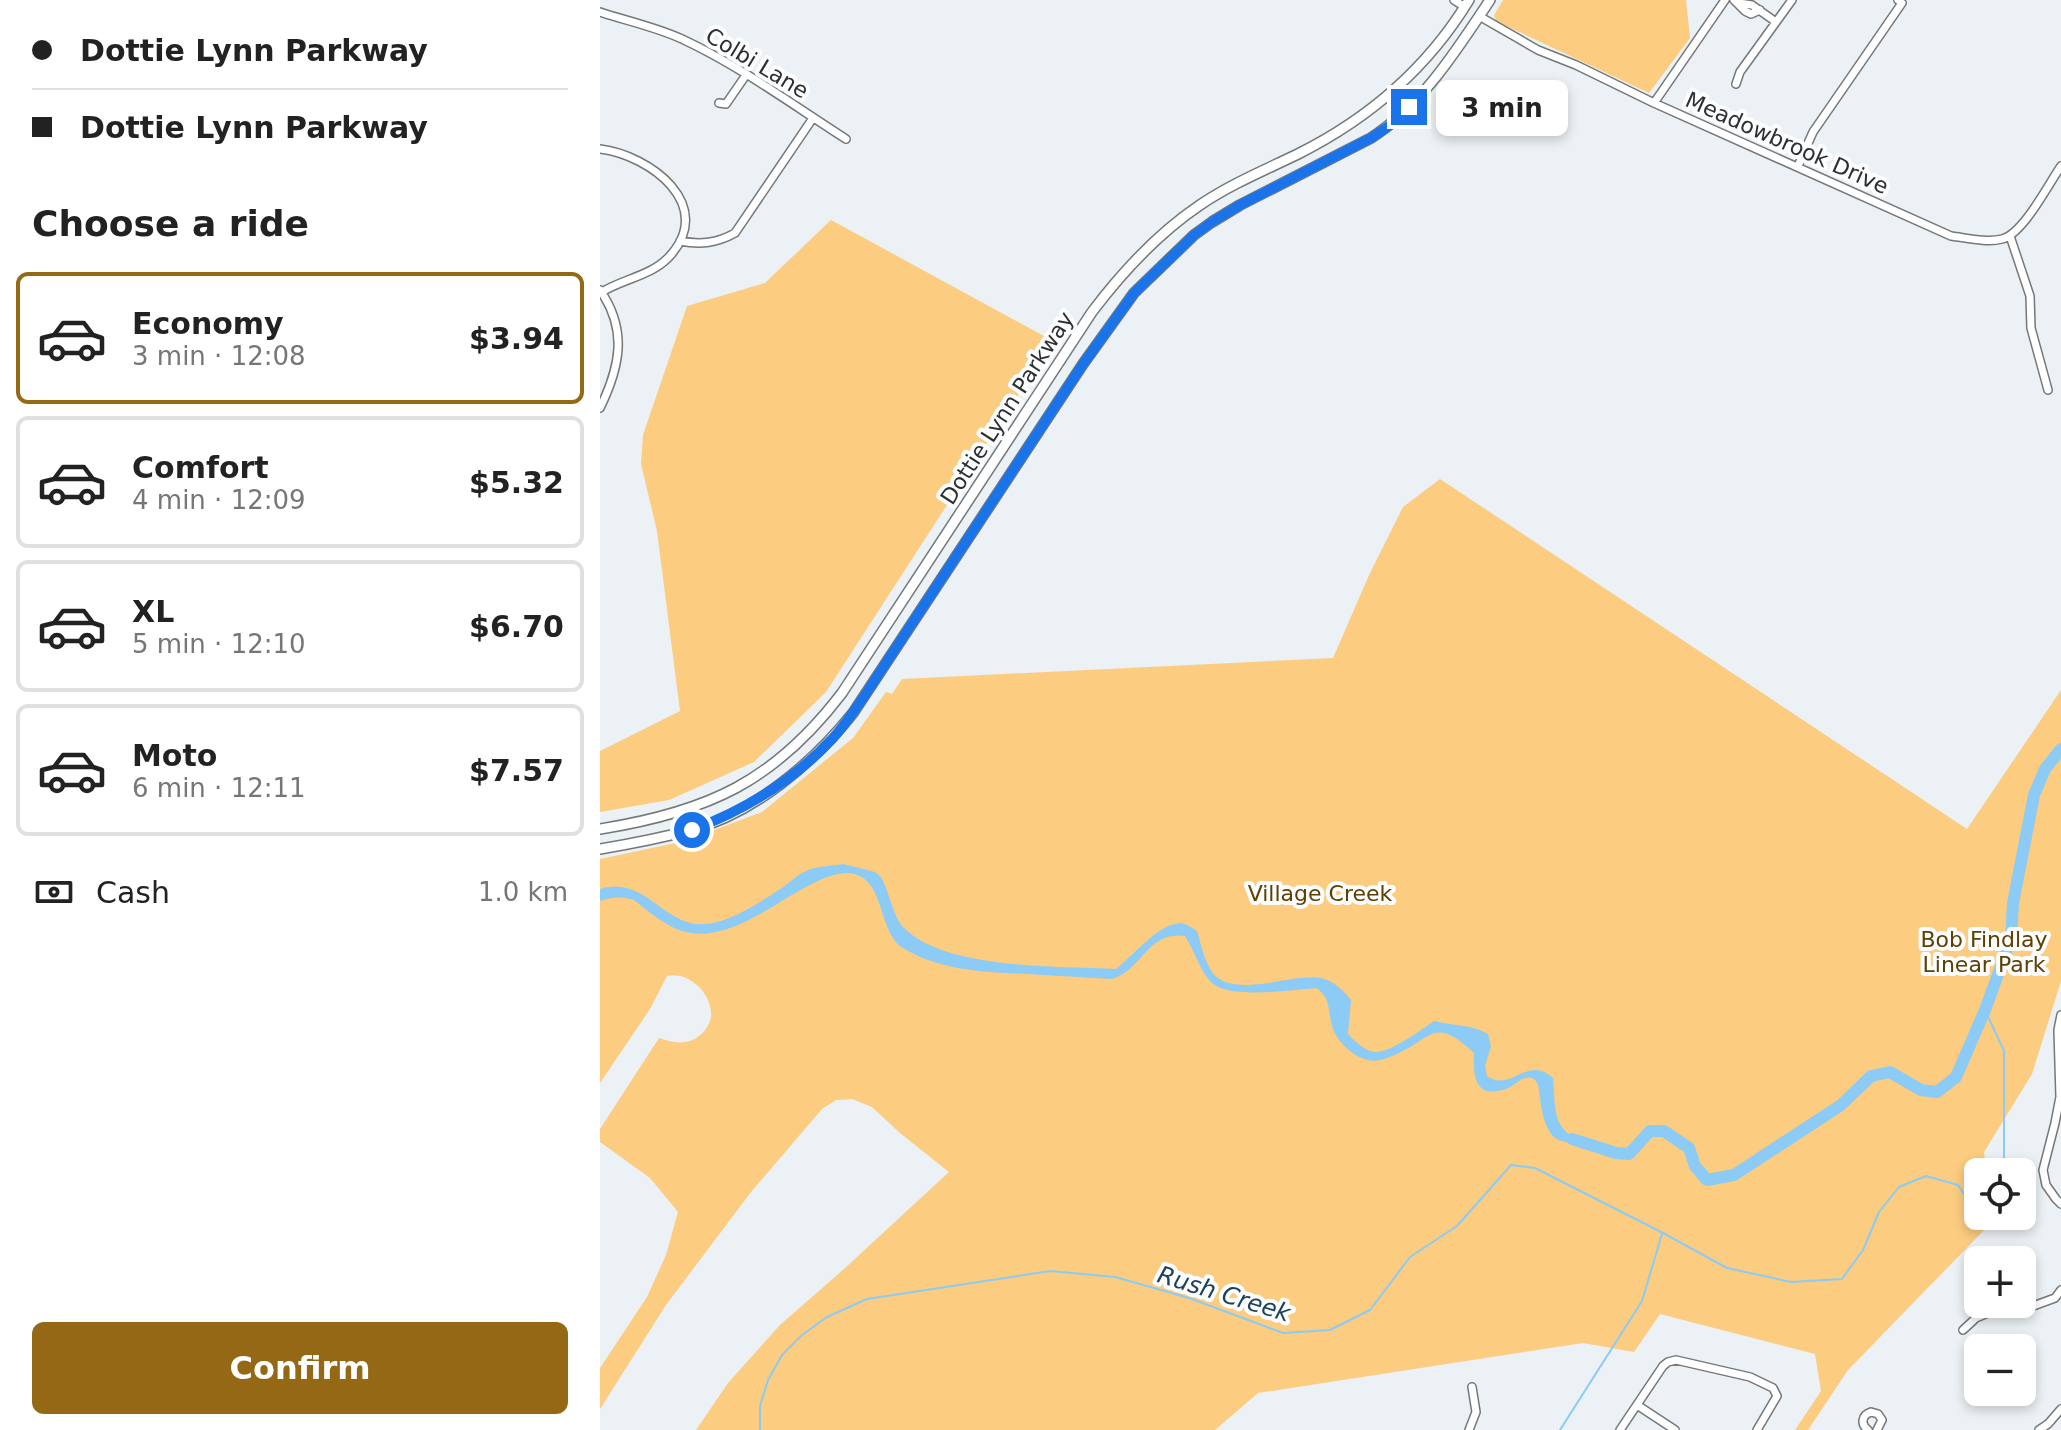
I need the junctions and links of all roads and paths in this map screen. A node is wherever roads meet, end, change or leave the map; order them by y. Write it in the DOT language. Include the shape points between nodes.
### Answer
graph roads {
  1 [pos="1454,0"];
  2 [pos="1490,0"];
  3 [pos="1725,0"];
  4 [pos="1792,0"];
  5 [pos="1898,0"];
  6 [pos="1737,2"];
  7 [pos="1467,4"];
  8 [pos="600,12"];
  9 [pos="1479,16"];
  10 [pos="1776,22"];
  11 [pos="1443,69"];
  12 [pos="746,75"];
  13 [pos="1736,84"];
  14 [pos="719,103"];
  15 [pos="1654,103"];
  16 [pos="813,118"];
  17 [pos="846,139"];
  18 [pos="600,149"];
  19 [pos="1798,166"];
  20 [pos="2061,166"];
  21 [pos="2010,236"];
  22 [pos="680,241"];
  23 [pos="601,291"];
  24 [pos="1078,333"];
  25 [pos="1096,345"];
  26 [pos="2048,390"];
  27 [pos="600,408"];
  28 [pos="835,701"];
  29 [pos="853,713"];
  30 [pos="600,829"];
  31 [pos="600,849"];
  32 [pos="2061,1015"];
  33 [pos="2061,1204"];
  34 [pos="2061,1290"];
  35 [pos="2058,1300"];
  36 [pos="1963,1330"];
  37 [pos="1472,1387"];
  38 [pos="1637,1405"];
  39 [pos="2061,1409"];
  40 [pos="1469,1430"];
  41 [pos="1620,1430"];
  42 [pos="1675,1430"];
  43 [pos="1757,1430"];
  44 [pos="1867,1430"];
  45 [pos="1877,1430"];
  46 [pos="2039,1430"];
  1 -- 7 [label="street"];
  2 -- 9 [label="main road, Dottie Lynn Parkway"];
  3 -- 15 [label="street"];
  4 -- 10 [label="street"];
  5 -- 19 [label="street" via="1902,3 1813,132"];
  6 -- 10 [label="street" via="1752,5"];
  7 -- 11 [label="main road" via="1467,24"];
  7 -- 24 [label="main road, Dottie Lynn Parkway" via="1402,85 1357,119 1198,206 1147,248"];
  8 -- 12 [label="street, Colbi Lane" via="680,38"];
  9 -- 11 [label="main road, Dottie Lynn Parkway"];
  9 -- 15 [label="street, Meadowbrook Drive" via="1538,50"];
  10 -- 13 [label="street"];
  11 -- 25 [label="main road, Dottie Lynn Parkway" via="1371,138 1240,205 1194,235 1134,293"];
  12 -- 14 [label="street" via="726,104"];
  12 -- 16 [label="street, Colbi Lane"];
  15 -- 19 [label="street, Meadowbrook Drive"];
  16 -- 17 [label="street, Colbi Lane"];
  16 -- 22 [label="street" via="735,233 720,241"];
  18 -- 22 [label="street" via="635,158 668,181 683,208"];
  19 -- 21 [label="street, Meadowbrook Drive" via="1951,236"];
  20 -- 21 [label="street"];
  21 -- 26 [label="street" via="2030,296 2031,328"];
  22 -- 23 [label="street" via="657,268"];
  23 -- 27 [label="street" via="612,311 619,346"];
  24 -- 25 [label="main road"];
  24 -- 28 [label="main road, Dottie Lynn Parkway"];
  25 -- 29 [label="main road, Dottie Lynn Parkway"];
  28 -- 29 [label="main road"];
  28 -- 30 [label="main road, Dottie Lynn Parkway" via="798,743 739,787 667,816"];
  29 -- 31 [label="main road, Dottie Lynn Parkway" via="816,755 750,804 692,830"];
  32 -- 33 [label="street" via="2060,1097 2043,1170 2046,1185"];
  34 -- 35 [label="street"];
  35 -- 36 [label="street" via="2025,1309 2000,1308"];
  37 -- 40 [label="street" via="1476,1412"];
  38 -- 41 [label="street"];
  38 -- 42 [label="street"];
  38 -- 43 [label="street" via="1663,1366 1676,1360 1750,1377 1773,1388 1777,1396"];
  39 -- 46 [label="street"];
  44 -- 45 [label="street" via="1864,1416 1875,1412 1882,1420"];
}
